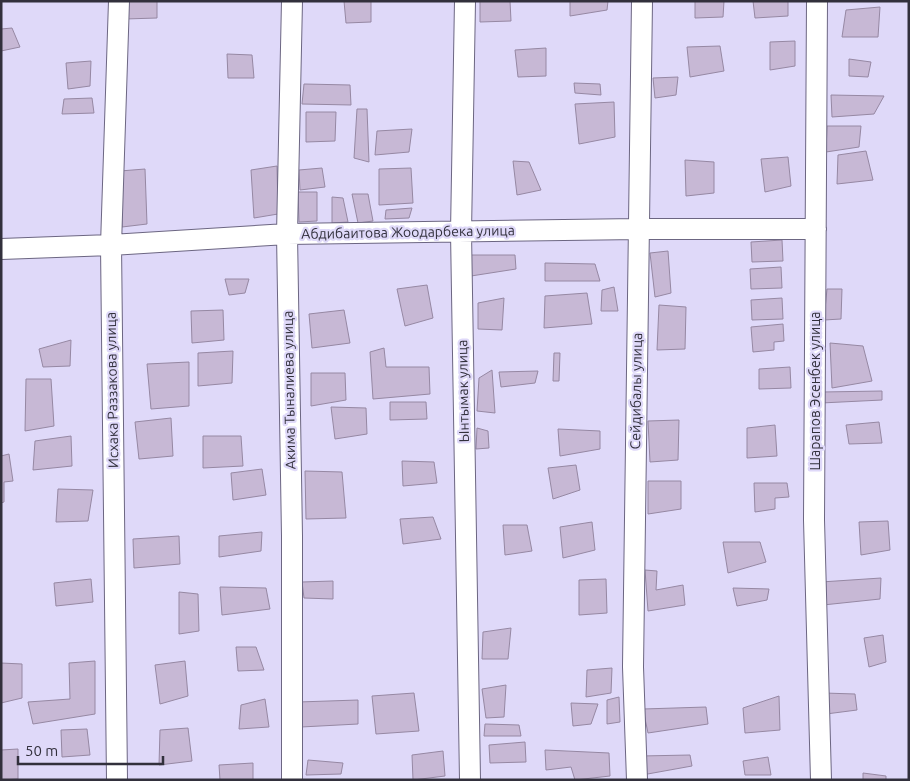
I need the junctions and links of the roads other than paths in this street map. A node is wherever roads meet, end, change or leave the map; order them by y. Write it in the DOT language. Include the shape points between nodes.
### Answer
graph roads {
  1 [pos="119,1"];
  2 [pos="292,1"];
  3 [pos="465,1"];
  4 [pos="642,1"];
  5 [pos="817,1"];
  6 [pos="638,229"];
  7 [pos="816,229"];
  8 [pos="461,232"];
  9 [pos="287,234"];
  10 [pos="111,245"];
  11 [pos="1,249"];
  12 [pos="117,780"];
  13 [pos="292,780"];
  14 [pos="470,780"];
  15 [pos="637,780"];
  16 [pos="821,780"];
  1 -- 10 [label="street, Исхака Раззакова улица"];
  2 -- 9 [label="street, Акима Тыналиева улица"];
  3 -- 8 [label="street, Ынтымак улица"];
  4 -- 6 [label="street, Сейдибалы улица"];
  5 -- 7 [label="street, Шарапов Эсенбек улица"];
  6 -- 7 [label="street, Абдибаитова Жоодарбека улица"];
  6 -- 8 [label="street, Абдибаитова Жоодарбека улица"];
  6 -- 15 [label="street, Сейдибалы улица" via="633,667"];
  7 -- 16 [label="street, Шарапов Эсенбек улица" via="814,520"];
  8 -- 9 [label="street, Абдибаитова Жоодарбека улица"];
  8 -- 14 [label="street, Ынтымак улица"];
  9 -- 10 [label="street, Абдибаитова Жоодарбека улица"];
  9 -- 13 [label="street, Акима Тыналиева улица"];
  10 -- 11 [label="street, Абдибаитова Жоодарбека улица"];
  10 -- 12 [label="street, Исхака Раззакова улица"];
}
